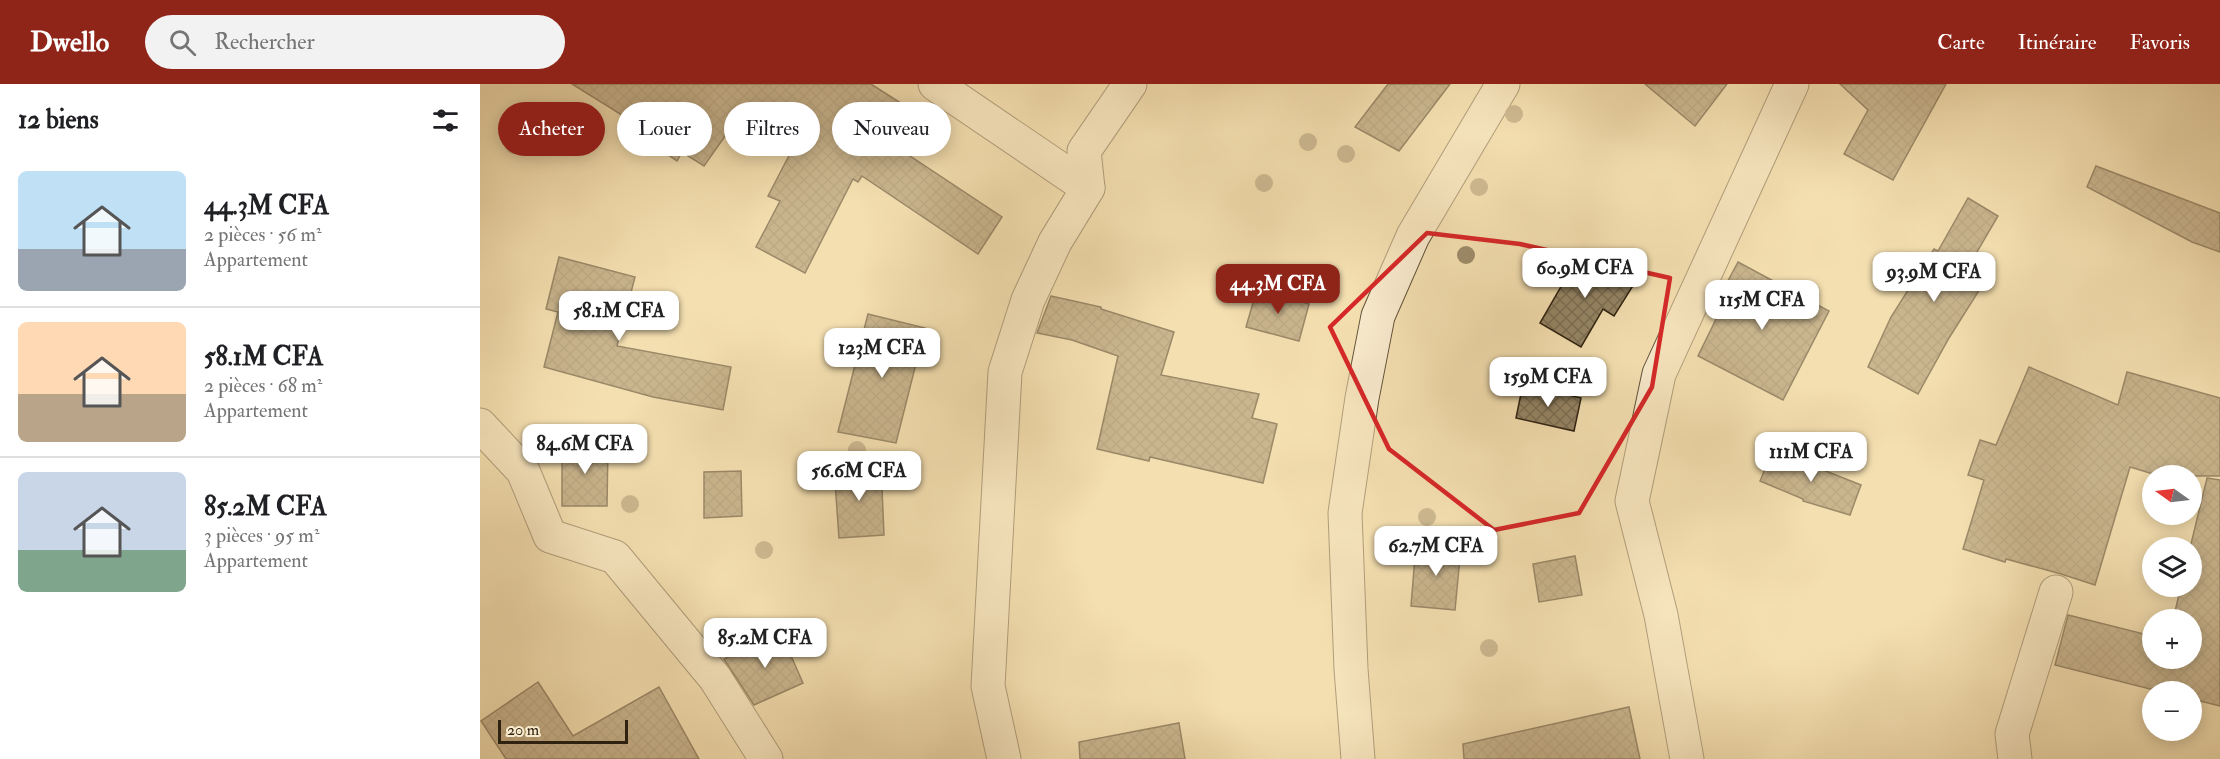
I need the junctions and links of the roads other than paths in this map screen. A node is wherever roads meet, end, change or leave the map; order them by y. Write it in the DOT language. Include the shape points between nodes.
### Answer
graph roads {
  1 [pos="935,84"];
  2 [pos="1130,84"];
  3 [pos="1503,84"];
  4 [pos="1792,84"];
  5 [pos="1088,188"];
  6 [pos="480,424"];
  7 [pos="2056,592"];
  8 [pos="766,759"];
  9 [pos="1004,759"];
  10 [pos="1358,759"];
  11 [pos="1687,759"];
  12 [pos="2015,759"];
  1 -- 5 [label="street"];
  2 -- 5 [label="street" via="1084,151"];
  3 -- 10 [label="street" via="1413,236 1378,316 1345,513"];
  4 -- 11 [label="street" via="1659,374 1632,501 1661,615"];
  5 -- 9 [label="street" via="1055,242 1028,300 1005,372 988,686"];
  6 -- 8 [label="street" via="523,471 550,536 615,557 715,678"];
  7 -- 12 [label="street" via="2012,734"];
}
